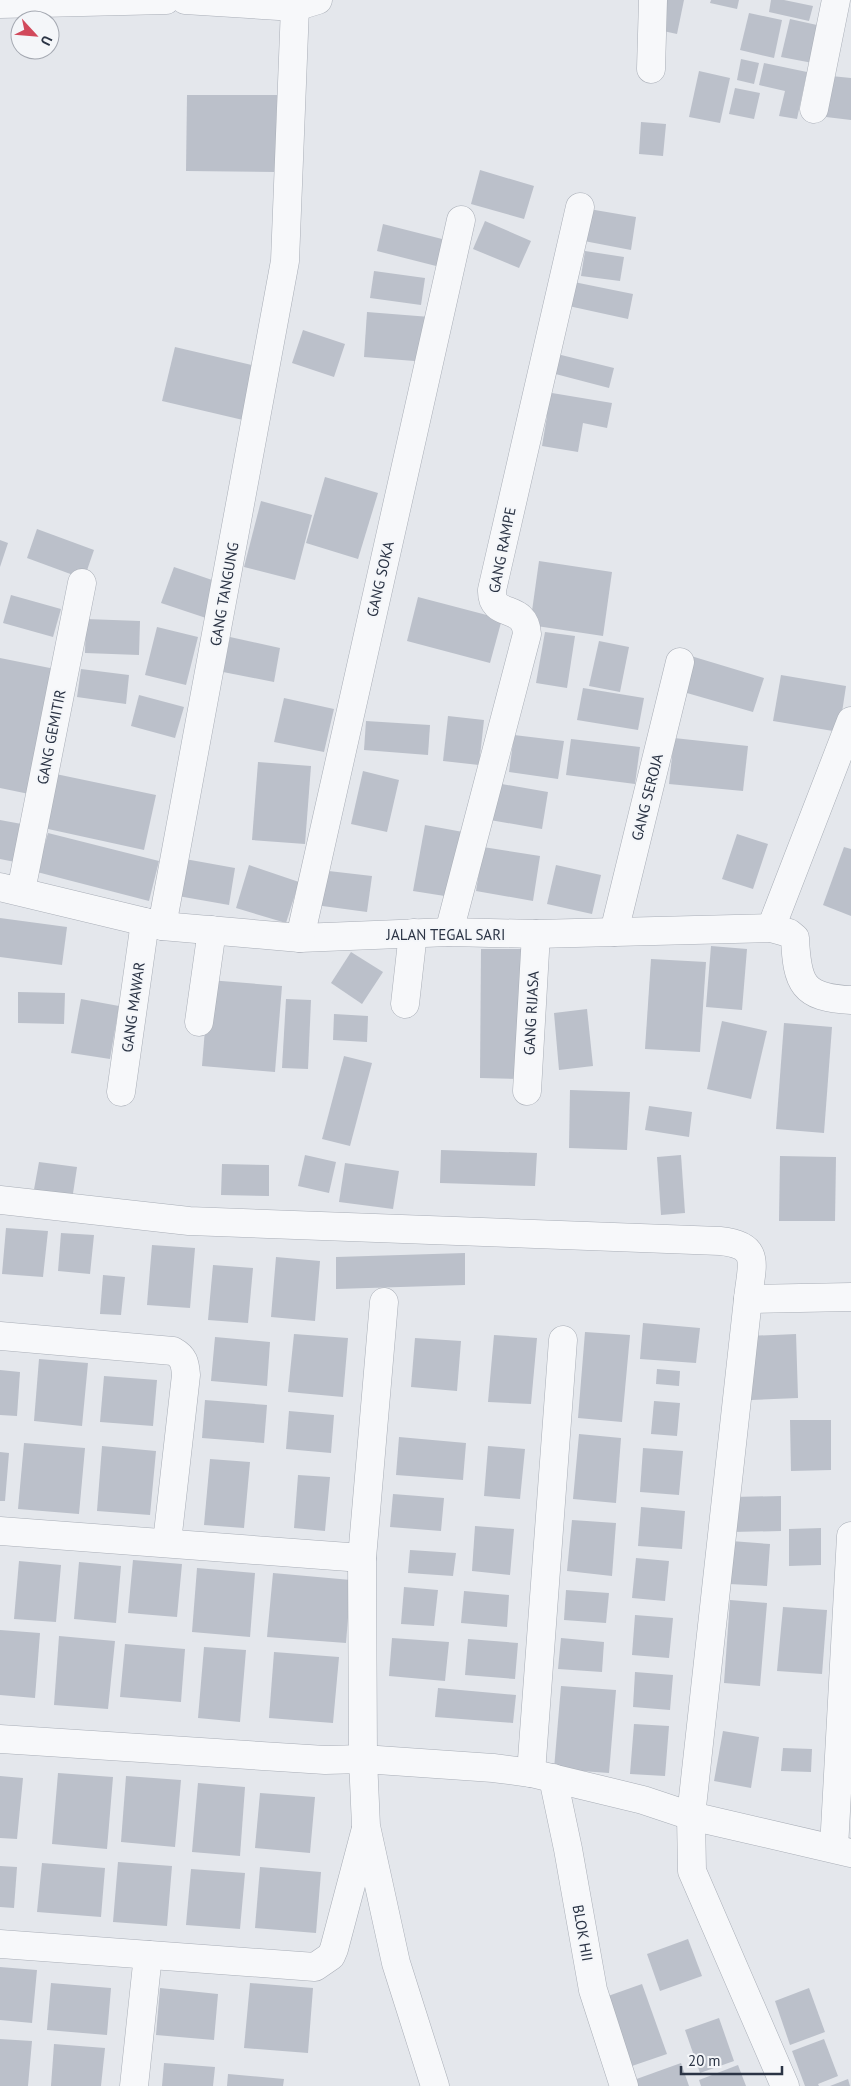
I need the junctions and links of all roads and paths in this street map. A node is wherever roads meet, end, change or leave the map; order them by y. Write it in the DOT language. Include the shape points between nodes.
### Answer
graph roads {
  1 [pos="166,0"];
  2 [pos="185,0"];
  3 [pos="653,0"];
  4 [pos="836,0"];
  5 [pos="0,4"];
  6 [pos="307,4"];
  7 [pos="651,69"];
  8 [pos="814,109"];
  9 [pos="580,207"];
  10 [pos="461,220"];
  11 [pos="82,583"];
  12 [pos="680,662"];
  13 [pos="851,721"];
  14 [pos="10,889"];
  15 [pos="154,924"];
  16 [pos="771,928"];
  17 [pos="212,930"];
  18 [pos="449,932"];
  19 [pos="614,932"];
  20 [pos="413,933"];
  21 [pos="536,934"];
  22 [pos="300,938"];
  23 [pos="851,1000"];
  24 [pos="405,1004"];
  25 [pos="200,1022"];
  26 [pos="527,1091"];
  27 [pos="120,1092"];
  28 [pos="0,1200"];
  29 [pos="851,1297"];
  30 [pos="748,1299"];
  31 [pos="384,1302"];
  32 [pos="0,1336"];
  33 [pos="563,1340"];
  34 [pos="0,1531"];
  35 [pos="851,1536"];
  36 [pos="167,1542"];
  37 [pos="362,1558"];
  38 [pos="0,1739"];
  39 [pos="363,1759"];
  40 [pos="542,1776"];
  41 [pos="691,1816"];
  42 [pos="366,1826"];
  43 [pos="843,1850"];
  44 [pos="0,1944"];
  45 [pos="148,1955"];
  46 [pos="134,2086"];
  47 [pos="435,2086"];
  48 [pos="624,2086"];
  49 [pos="785,2086"];
  1 -- 5 [label="street"];
  2 -- 6 [label="street"];
  3 -- 7 [label="street"];
  4 -- 8 [label="street"];
  6 -- 15 [label="street, GANG TANGUNG" via="285,261"];
  9 -- 18 [label="street, GANG RAMPE" via="492,590 494,604 520,617 526,623 527,634"];
  10 -- 22 [label="street, GANG SOKA"];
  11 -- 14 [label="street, GANG GEMITIR"];
  12 -- 19 [label="street, GANG SEROJA"];
  13 -- 16 [label="street"];
  14 -- 15 [label="street, JALAN TEGAL SARI"];
  15 -- 17 [label="street, JALAN TEGAL SARI"];
  15 -- 27 [label="street, GANG MAWAR"];
  16 -- 19 [label="street, JALAN TEGAL SARI"];
  16 -- 23 [label="street, JALAN TEGAL SARI" via="795,938 797,968 808,988 826,998"];
  17 -- 22 [label="street, JALAN TEGAL SARI"];
  17 -- 25 [label="street"];
  18 -- 20 [label="street, JALAN TEGAL SARI"];
  18 -- 21 [label="street, JALAN TEGAL SARI"];
  19 -- 21 [label="street, JALAN TEGAL SARI"];
  20 -- 22 [label="street, JALAN TEGAL SARI"];
  20 -- 24 [label="street"];
  21 -- 26 [label="street, GANG RIJASA"];
  28 -- 30 [label="street" via="188,1220 736,1242 752,1256"];
  29 -- 30 [label="street"];
  30 -- 41 [label="street"];
  31 -- 37 [label="street"];
  32 -- 36 [label="street" via="172,1351 180,1355 186,1375"];
  33 -- 40 [label="street, BLOK HII"];
  34 -- 36 [label="street"];
  35 -- 43 [label="street"];
  36 -- 37 [label="street"];
  37 -- 39 [label="street"];
  38 -- 39 [label="street" via="325,1760"];
  39 -- 40 [label="street" via="493,1768"];
  39 -- 42 [label="street"];
  40 -- 41 [label="street" via="643,1800"];
  40 -- 48 [label="street, BLOK HII" via="568,1849 593,1990"];
  41 -- 43 [label="street"];
  41 -- 49 [label="street" via="692,1871"];
  42 -- 45 [label="street" via="334,1949 323,1962 307,1968"];
  42 -- 47 [label="street" via="396,1963"];
  44 -- 45 [label="street"];
  45 -- 46 [label="street"];
}
